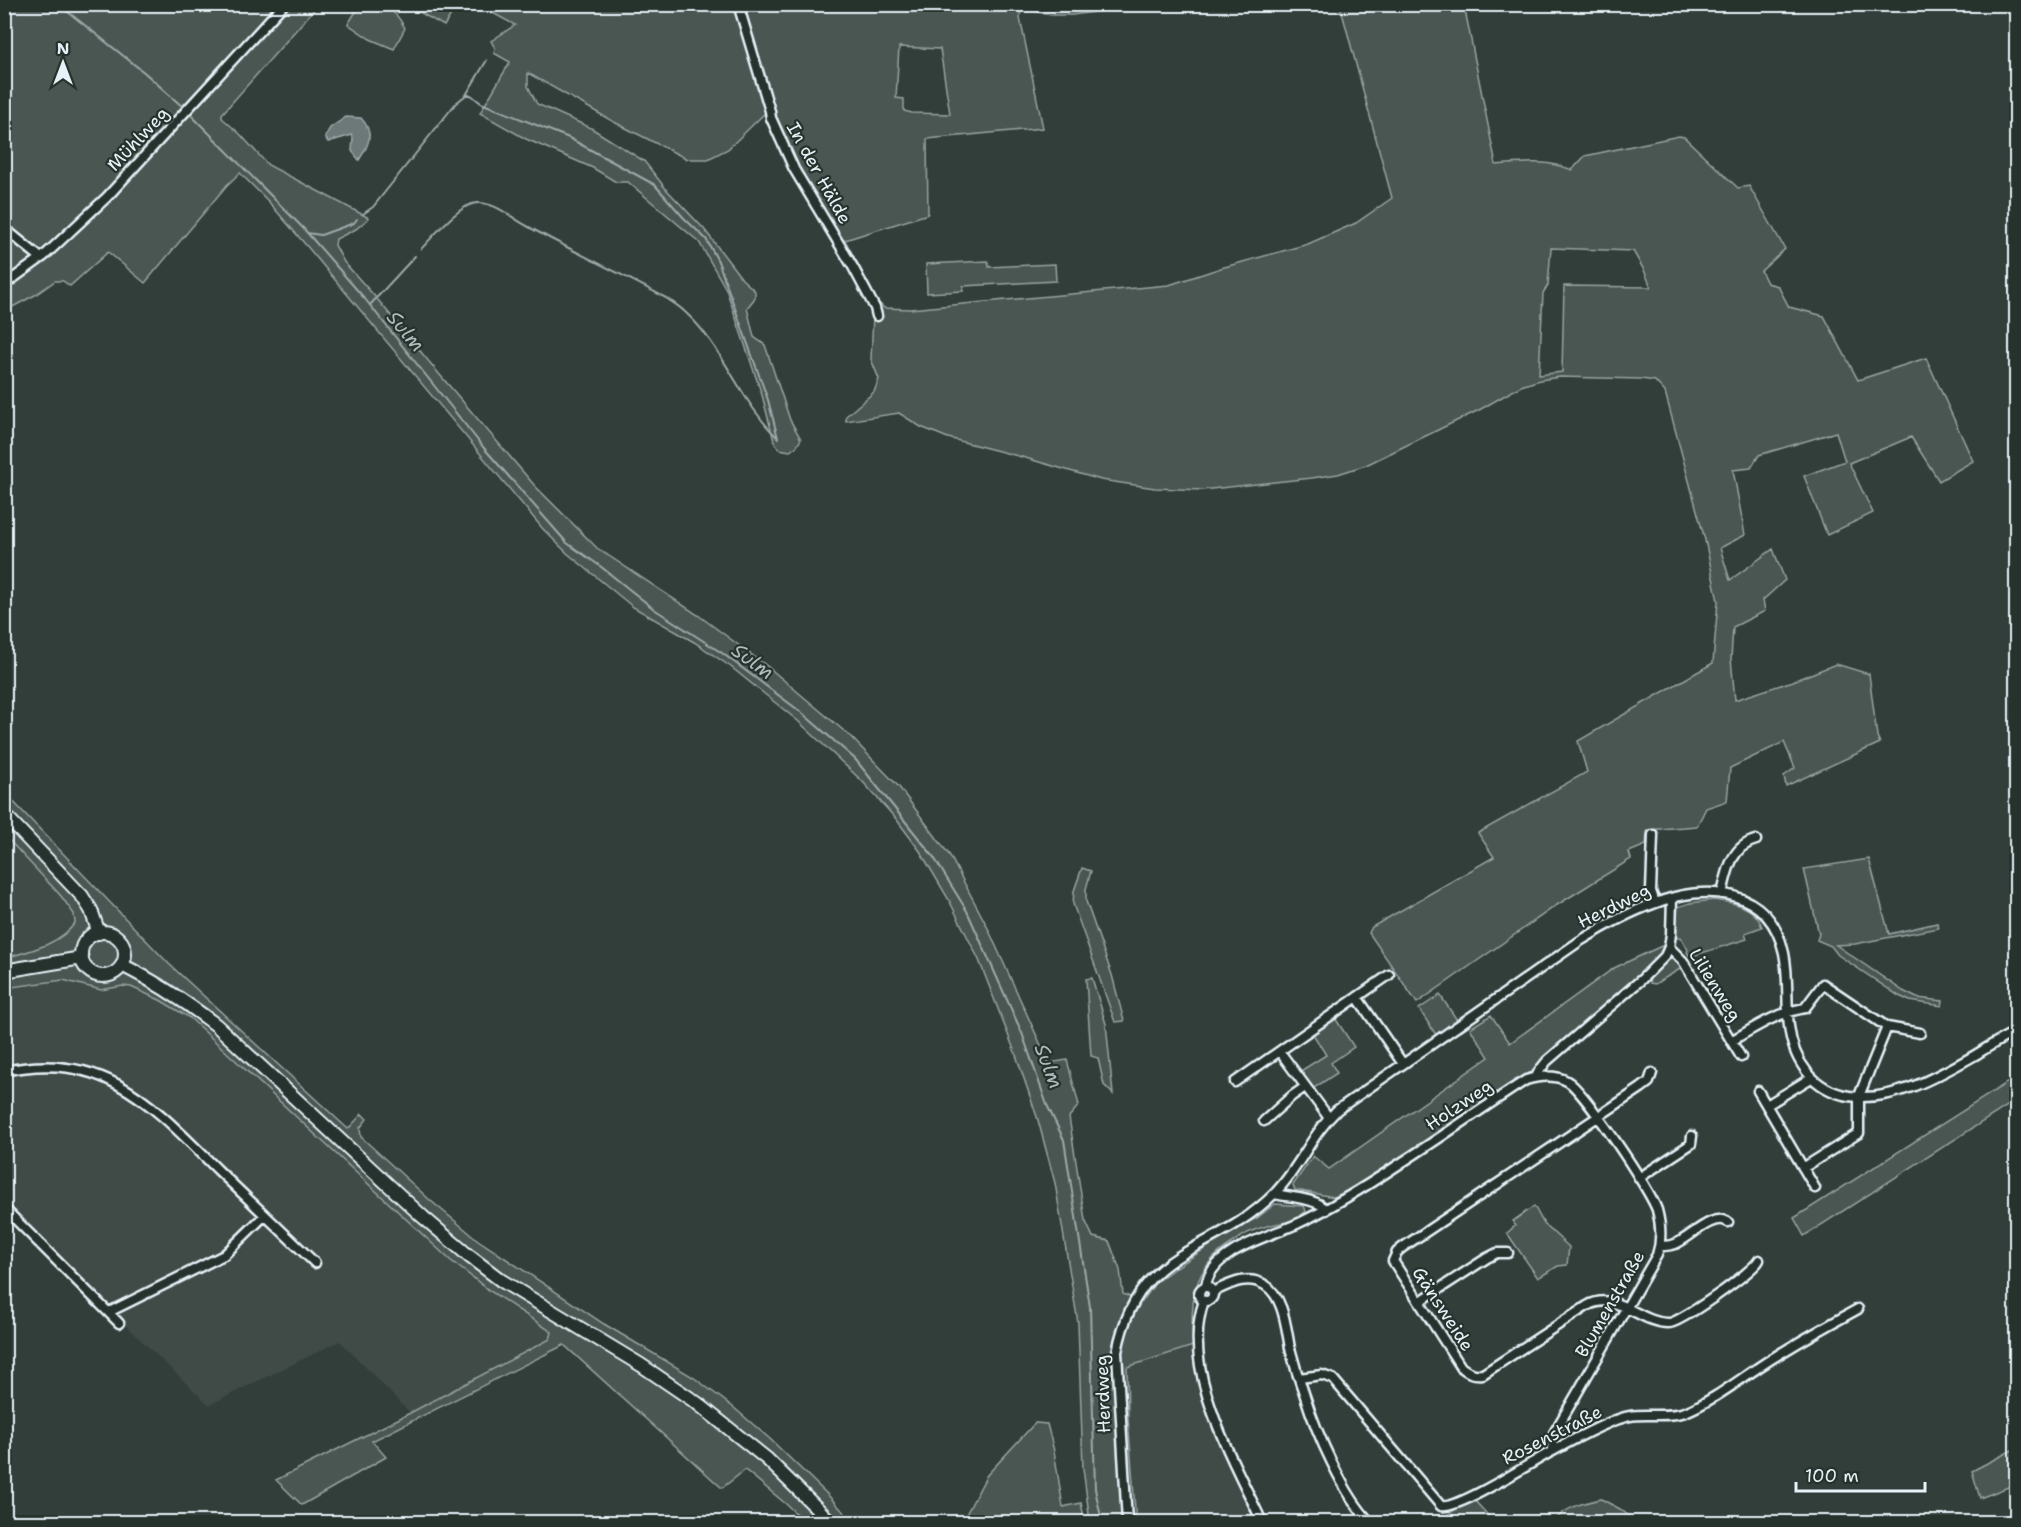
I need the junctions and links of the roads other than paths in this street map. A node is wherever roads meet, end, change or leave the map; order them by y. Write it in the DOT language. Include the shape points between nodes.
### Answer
graph roads {
  1 [pos="284,4"];
  2 [pos="738,4"];
  3 [pos="4,228"];
  4 [pos="41,258"];
  5 [pos="4,285"];
  6 [pos="877,316"];
  7 [pos="4,814"];
  8 [pos="1653,835"];
  9 [pos="1756,840"];
  10 [pos="1722,894"];
  11 [pos="1672,898"];
  12 [pos="1655,903"];
  13 [pos="99,933"];
  14 [pos="1669,947"];
  15 [pos="82,958"];
  16 [pos="122,965"];
  17 [pos="4,971"];
  18 [pos="1389,975"];
  19 [pos="1357,998"];
  20 [pos="1788,1011"];
  21 [pos="1887,1027"];
  22 [pos="2016,1032"];
  23 [pos="1920,1033"];
  24 [pos="1731,1041"];
  25 [pos="1280,1052"];
  26 [pos="1740,1057"];
  27 [pos="1403,1064"];
  28 [pos="4,1071"];
  29 [pos="1652,1073"];
  30 [pos="1536,1077"];
  31 [pos="1810,1078"];
  32 [pos="1235,1082"];
  33 [pos="1305,1087"];
  34 [pos="1758,1091"];
  35 [pos="1859,1096"];
  36 [pos="1767,1105"];
  37 [pos="1599,1118"];
  38 [pos="1329,1119"];
  39 [pos="1264,1121"];
  40 [pos="1692,1136"];
  41 [pos="1803,1168"];
  42 [pos="1639,1178"];
  43 [pos="1815,1188"];
  44 [pos="1274,1194"];
  45 [pos="4,1208"];
  46 [pos="1326,1210"];
  47 [pos="265,1215"];
  48 [pos="1728,1222"];
  49 [pos="1660,1246"];
  50 [pos="1508,1253"];
  51 [pos="1759,1260"];
  52 [pos="315,1263"];
  53 [pos="1210,1290"];
  54 [pos="1419,1302"];
  55 [pos="1627,1308"];
  56 [pos="1858,1309"];
  57 [pos="109,1312"];
  58 [pos="119,1323"];
  59 [pos="1299,1378"];
  60 [pos="1553,1451"];
  61 [pos="831,1522"];
  62 [pos="1127,1522"];
  63 [pos="1262,1522"];
  64 [pos="1370,1522"];
  1 -- 4 [label="street, Mühlweg" via="107,197"];
  2 -- 6 [label="street, In der Hälde" via="771,118 795,170 853,267"];
  3 -- 4 [label="street"];
  4 -- 5 [label="street, Mühlweg"];
  7 -- 13 [label="main road" via="82,896"];
  8 -- 12 [label="street" via="1651,891"];
  9 -- 10 [label="street" via="1735,854"];
  10 -- 11 [label="street, Herdweg"];
  10 -- 20 [label="street, Herdweg" via="1757,905 1778,933 1784,953"];
  11 -- 12 [label="street, Herdweg"];
  11 -- 14 [label="street"];
  12 -- 27 [label="street, Herdweg" via="1580,941"];
  13 -- 15 [label="main road" via="87,940"];
  13 -- 16 [label="main road" via="117,937 125,954"];
  14 -- 24 [label="street, Lilienweg" via="1683,961"];
  14 -- 30 [label="street, Holzweg" via="1642,979 1547,1061"];
  15 -- 16 [label="main road" via="97,975 112,974"];
  15 -- 17 [label="main road"];
  16 -- 61 [label="main road" via="181,998 216,1026 469,1256 502,1281 697,1403 767,1459"];
  18 -- 19 [label="street"];
  19 -- 25 [label="street"];
  19 -- 27 [label="street"];
  20 -- 21 [label="street, Lilienweg" via="1805,1008 1823,984"];
  20 -- 24 [label="street, Lilienweg"];
  20 -- 31 [label="street, Herdweg" via="1793,1047"];
  21 -- 23 [label="street"];
  21 -- 35 [label="street"];
  22 -- 35 [label="street" via="1915,1085 1880,1096"];
  24 -- 26 [label="street, Lilienweg"];
  25 -- 32 [label="street"];
  25 -- 33 [label="street"];
  27 -- 38 [label="street, Herdweg"];
  28 -- 47 [label="street" via="61,1067 86,1071 125,1088 165,1118"];
  29 -- 37 [label="street" via="1649,1082"];
  30 -- 37 [label="street, Blumenstraße" via="1550,1076 1569,1082"];
  30 -- 46 [label="street, Holzweg"];
  31 -- 35 [label="street" via="1830,1091"];
  31 -- 36 [label="street"];
  33 -- 38 [label="street"];
  33 -- 39 [label="street"];
  34 -- 36 [label="street"];
  35 -- 41 [label="street" via="1859,1133"];
  36 -- 41 [label="street"];
  37 -- 42 [label="street, Blumenstraße"];
  37 -- 54 [label="street, Gänsweide" via="1397,1252 1393,1262"];
  38 -- 44 [label="street, Herdweg"];
  40 -- 42 [label="street" via="1691,1144"];
  41 -- 43 [label="street"];
  42 -- 49 [label="street, Blumenstraße" via="1656,1208"];
  44 -- 46 [label="street" via="1316,1202"];
  44 -- 62 [label="street, Herdweg" via="1243,1219 1165,1265 1133,1303 1123,1325 1117,1352"];
  45 -- 57 [label="street"];
  46 -- 53 [label="street, Holzweg" via="1228,1254 1206,1281"];
  47 -- 52 [label="street"];
  47 -- 57 [label="street" via="224,1256"];
  48 -- 49 [label="street" via="1714,1220 1675,1244"];
  49 -- 55 [label="street, Blumenstraße"];
  50 -- 54 [label="street" via="1487,1258"];
  51 -- 55 [label="street" via="1744,1277 1675,1322 1658,1322"];
  53 -- 59 [label="street" via="1238,1280 1257,1282 1271,1291 1283,1314"];
  53 -- 63 [label="street, Holzweg" via="1202,1288 1199,1293 1204,1301 1198,1340 1203,1382 1212,1412"];
  54 -- 55 [label="street, Gänsweide" via="1461,1367 1471,1374 1483,1374 1600,1300"];
  55 -- 60 [label="street, Blumenstraße" via="1554,1432"];
  56 -- 60 [label="street, Rosenstraße" via="1688,1410 1622,1418"];
  57 -- 58 [label="street"];
  59 -- 60 [label="street, Rosenstraße" via="1323,1375 1333,1379 1444,1507 1476,1494"];
  59 -- 64 [label="street" via="1319,1434"];
}
